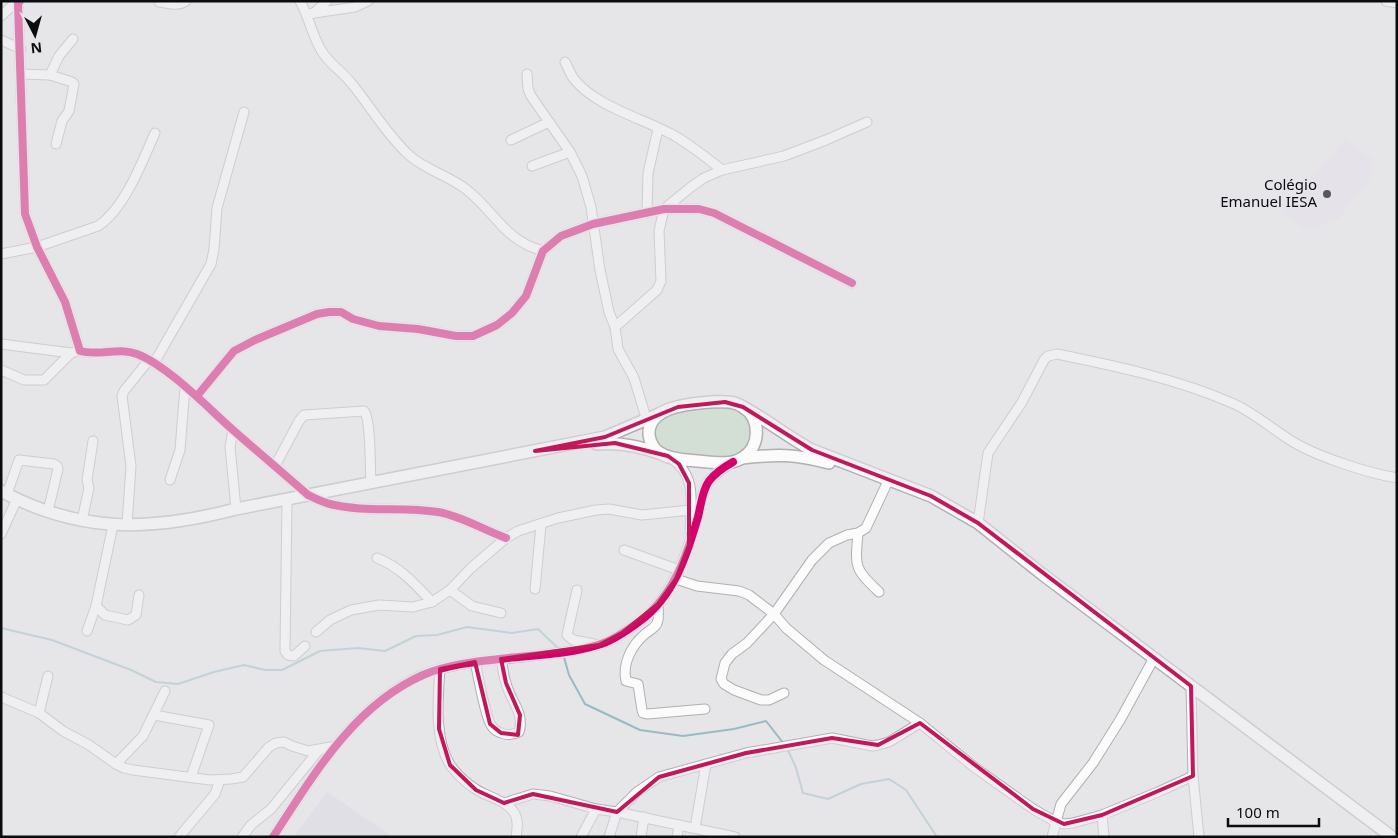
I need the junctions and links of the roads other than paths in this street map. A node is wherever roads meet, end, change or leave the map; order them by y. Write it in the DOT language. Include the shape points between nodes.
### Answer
graph roads {
  1 [pos="186,1"];
  2 [pos="300,1"];
  3 [pos="327,1"];
  4 [pos="368,1"];
  5 [pos="1386,1"];
  6 [pos="159,2"];
  7 [pos="19,3"];
  8 [pos="1397,3"];
  9 [pos="311,13"];
  10 [pos="1,16"];
  11 [pos="73,39"];
  12 [pos="1,40"];
  13 [pos="21,49"];
  14 [pos="564,62"];
  15 [pos="21,74"];
  16 [pos="527,74"];
  17 [pos="50,75"];
  18 [pos="244,112"];
  19 [pos="549,122"];
  20 [pos="867,122"];
  21 [pos="658,128"];
  22 [pos="155,133"];
  23 [pos="511,140"];
  24 [pos="56,144"];
  25 [pos="570,152"];
  26 [pos="532,166"];
  27 [pos="722,170"];
  28 [pos="664,209"];
  29 [pos="647,213"];
  30 [pos="593,224"];
  31 [pos="37,247"];
  32 [pos="543,251"];
  33 [pos="1,254"];
  34 [pos="852,282"];
  35 [pos="615,327"];
  36 [pos="1,344"];
  37 [pos="76,352"];
  38 [pos="151,361"];
  39 [pos="1,370"];
  40 [pos="185,387"];
  41 [pos="196,396"];
  42 [pos="743,407"];
  43 [pos="659,414"];
  44 [pos="647,421"];
  45 [pos="234,430"];
  46 [pos="93,441"];
  47 [pos="535,451"];
  48 [pos="664,455"];
  49 [pos="738,460"];
  50 [pos="275,466"];
  51 [pos="865,470"];
  52 [pos="1397,478"];
  53 [pos="170,480"];
  54 [pos="889,480"];
  55 [pos="371,483"];
  56 [pos="9,495"];
  57 [pos="308,495"];
  58 [pos="287,499"];
  59 [pos="236,509"];
  60 [pos="690,510"];
  61 [pos="48,511"];
  62 [pos="82,520"];
  63 [pos="978,523"];
  64 [pos="113,525"];
  65 [pos="127,525"];
  66 [pos="541,525"];
  67 [pos="858,533"];
  68 [pos="1,534"];
  69 [pos="506,538"];
  70 [pos="689,545"];
  71 [pos="624,550"];
  72 [pos="377,558"];
  73 [pos="678,574"];
  74 [pos="535,589"];
  75 [pos="450,590"];
  76 [pos="577,590"];
  77 [pos="879,592"];
  78 [pos="139,595"];
  79 [pos="432,602"];
  80 [pos="658,604"];
  81 [pos="96,606"];
  82 [pos="501,613"];
  83 [pos="774,614"];
  84 [pos="88,631"];
  85 [pos="316,632"];
  86 [pos="599,645"];
  87 [pos="305,646"];
  88 [pos="1154,658"];
  89 [pos="501,659"];
  90 [pos="475,662"];
  91 [pos="440,669"];
  92 [pos="48,676"];
  93 [pos="1191,686"];
  94 [pos="165,691"];
  95 [pos="784,693"];
  96 [pos="1,697"];
  97 [pos="705,709"];
  98 [pos="39,713"];
  99 [pos="154,714"];
  100 [pos="920,723"];
  101 [pos="336,746"];
  102 [pos="318,750"];
  103 [pos="116,764"];
  104 [pos="706,764"];
  105 [pos="1193,776"];
  106 [pos="191,777"];
  107 [pos="220,780"];
  108 [pos="504,804"];
  109 [pos="596,809"];
  110 [pos="617,812"];
  111 [pos="1102,815"];
  112 [pos="644,817"];
  113 [pos="1056,822"];
  114 [pos="679,825"];
  115 [pos="695,828"];
  116 [pos="712,835"];
  117 [pos="179,837"];
  118 [pos="242,837"];
  119 [pos="273,837"];
  120 [pos="516,837"];
  121 [pos="581,837"];
  122 [pos="609,837"];
  123 [pos="641,837"];
  124 [pos="676,837"];
  125 [pos="734,837"];
  126 [pos="1052,837"];
  127 [pos="1104,837"];
  128 [pos="1199,837"];
  129 [pos="1392,837"];
  1 -- 6 [label="street" via="182,4"];
  2 -- 9 [label="street"];
  3 -- 9 [label="street"];
  4 -- 9 [label="street" via="354,7"];
  5 -- 8 [label="street"];
  7 -- 10 [label="street"];
  7 -- 13 [label="street"];
  9 -- 32 [label="street" via="321,51 352,83 409,156 452,179 481,202 512,236"];
  11 -- 17 [label="street" via="59,56"];
  12 -- 13 [label="street"];
  13 -- 15 [label="street"];
  14 -- 21 [label="street" via="574,79 588,92 609,106"];
  15 -- 17 [label="street"];
  15 -- 31 [label="street" via="24,214"];
  16 -- 19 [label="street" via="531,96"];
  17 -- 24 [label="street" via="74,84 69,112 62,121"];
  18 -- 38 [label="street" via="217,208 211,264"];
  19 -- 23 [label="street"];
  19 -- 25 [label="street"];
  20 -- 27 [label="street" via="784,156"];
  21 -- 27 [label="street" via="704,155"];
  21 -- 29 [label="street" via="648,173"];
  22 -- 31 [label="street" via="131,185 105,221"];
  25 -- 26 [label="street"];
  25 -- 30 [label="street" via="582,176"];
  27 -- 28 [label="street" via="690,187"];
  28 -- 29 [label="street"];
  28 -- 34 [label="street" via="699,209 714,213"];
  28 -- 35 [label="street" via="659,231 661,281 658,290"];
  29 -- 30 [label="street"];
  30 -- 32 [label="street" via="561,236"];
  30 -- 35 [label="street" via="600,270"];
  31 -- 33 [label="street"];
  31 -- 37 [label="street" via="65,302"];
  32 -- 41 [label="street" via="526,296 512,313 497,325 473,336 379,326 340,312 317,314 234,351"];
  35 -- 44 [label="street" via="618,349 634,378"];
  36 -- 37 [label="street"];
  37 -- 38 [label="street" via="127,352"];
  37 -- 39 [label="street" via="44,380 24,380"];
  38 -- 40 [label="street"];
  38 -- 65 [label="street" via="122,396 130,466"];
  40 -- 41 [label="street"];
  40 -- 53 [label="street" via="180,450"];
  41 -- 45 [label="street"];
  42 -- 43 [label="main road" via="734,403 710,402 678,406"];
  42 -- 49 [label="main road" via="755,422 757,432 750,451"];
  42 -- 51 [label="main road" via="799,443"];
  43 -- 44 [label="main road"];
  43 -- 48 [label="main road" via="653,420 649,434 654,448"];
  44 -- 47 [label="main road" via="605,437"];
  45 -- 50 [label="street"];
  45 -- 59 [label="street" via="230,447"];
  46 -- 62 [label="street" via="87,480 89,488"];
  47 -- 48 [label="main road" via="615,443"];
  47 -- 55 [label="main road"];
  48 -- 49 [label="main road" via="716,463"];
  48 -- 60 [label="street" via="679,464 686,473 690,483"];
  49 -- 51 [label="main road" via="790,454"];
  49 -- 70 [label="street" via="719,471 704,490"];
  50 -- 55 [label="street" via="304,415 364,411 368,424"];
  50 -- 57 [label="street"];
  51 -- 54 [label="main road"];
  52 -- 63 [label="street" via="1309,450 1234,404 1201,391 1057,354 1044,360 1022,402 988,453"];
  54 -- 63 [label="main road" via="931,496"];
  54 -- 67 [label="street" via="866,528"];
  55 -- 57 [label="main road"];
  56 -- 61 [label="main road"];
  56 -- 61 [label="street" via="19,460 54,464 58,469"];
  56 -- 68 [label="street"];
  57 -- 58 [label="main road"];
  57 -- 69 [label="street" via="329,504 440,512"];
  58 -- 59 [label="main road"];
  58 -- 87 [label="street" via="285,651 294,656"];
  59 -- 65 [label="main road" via="182,522"];
  60 -- 66 [label="street" via="642,515 596,510"];
  60 -- 70 [label="street"];
  61 -- 62 [label="main road"];
  62 -- 64 [label="main road"];
  63 -- 88 [label="main road"];
  64 -- 65 [label="main road"];
  64 -- 81 [label="street"];
  66 -- 69 [label="street"];
  66 -- 74 [label="street"];
  67 -- 77 [label="street" via="856,564 861,575"];
  67 -- 83 [label="street" via="829,543 812,560"];
  69 -- 75 [label="street"];
  70 -- 73 [label="street"];
  71 -- 73 [label="street"];
  72 -- 79 [label="street" via="402,572"];
  73 -- 80 [label="street"];
  73 -- 83 [label="street" via="697,586 739,591"];
  75 -- 79 [label="street"];
  75 -- 82 [label="street" via="472,606"];
  76 -- 86 [label="street" via="567,635 573,640"];
  78 -- 81 [label="street" via="136,615 128,620 105,615"];
  79 -- 85 [label="street" via="413,607 379,605 351,610 330,620"];
  80 -- 86 [label="street" via="642,620"];
  80 -- 97 [label="street" via="656,626 636,642 630,653 626,681 638,684 643,713"];
  81 -- 84 [label="street"];
  83 -- 95 [label="street" via="724,663 721,679 734,690 761,700"];
  83 -- 100 [label="street" via="824,660"];
  86 -- 89 [label="street" via="563,653"];
  88 -- 93 [label="main road"];
  88 -- 113 [label="street" via="1093,763 1061,804"];
  89 -- 90 [label="street"];
  89 -- 90 [label="street" via="521,724 519,732 514,734 501,733 490,724"];
  90 -- 91 [label="street"];
  91 -- 101 [label="street" via="402,686 376,703"];
  91 -- 108 [label="street" via="439,729 450,765 476,790"];
  92 -- 98 [label="street"];
  93 -- 105 [label="street"];
  93 -- 129 [label="main road"];
  94 -- 99 [label="street"];
  96 -- 98 [label="street"];
  98 -- 103 [label="street"];
  99 -- 103 [label="street" via="143,736"];
  99 -- 106 [label="street" via="209,724"];
  100 -- 104 [label="street" via="878,746 832,738 746,753"];
  100 -- 113 [label="street" via="974,767"];
  101 -- 102 [label="street"];
  101 -- 119 [label="street"];
  102 -- 107 [label="street" via="308,751 284,742 276,743 244,776"];
  102 -- 118 [label="street" via="271,809 251,824"];
  103 -- 106 [label="street" via="133,770"];
  104 -- 110 [label="street" via="659,777 637,792"];
  104 -- 115 [label="street"];
  105 -- 111 [label="street"];
  105 -- 128 [label="street"];
  106 -- 107 [label="street"];
  107 -- 117 [label="street" via="215,794"];
  108 -- 109 [label="street" via="534,794"];
  108 -- 120 [label="street" via="514,813 518,824"];
  109 -- 110 [label="street"];
  109 -- 121 [label="street"];
  110 -- 112 [label="street"];
  110 -- 122 [label="street"];
  111 -- 113 [label="street" via="1073,823"];
  111 -- 127 [label="street"];
  112 -- 114 [label="street"];
  112 -- 123 [label="street"];
  113 -- 126 [label="street"];
  114 -- 115 [label="street"];
  114 -- 124 [label="street"];
  115 -- 116 [label="street"];
  116 -- 125 [label="street"];
}
